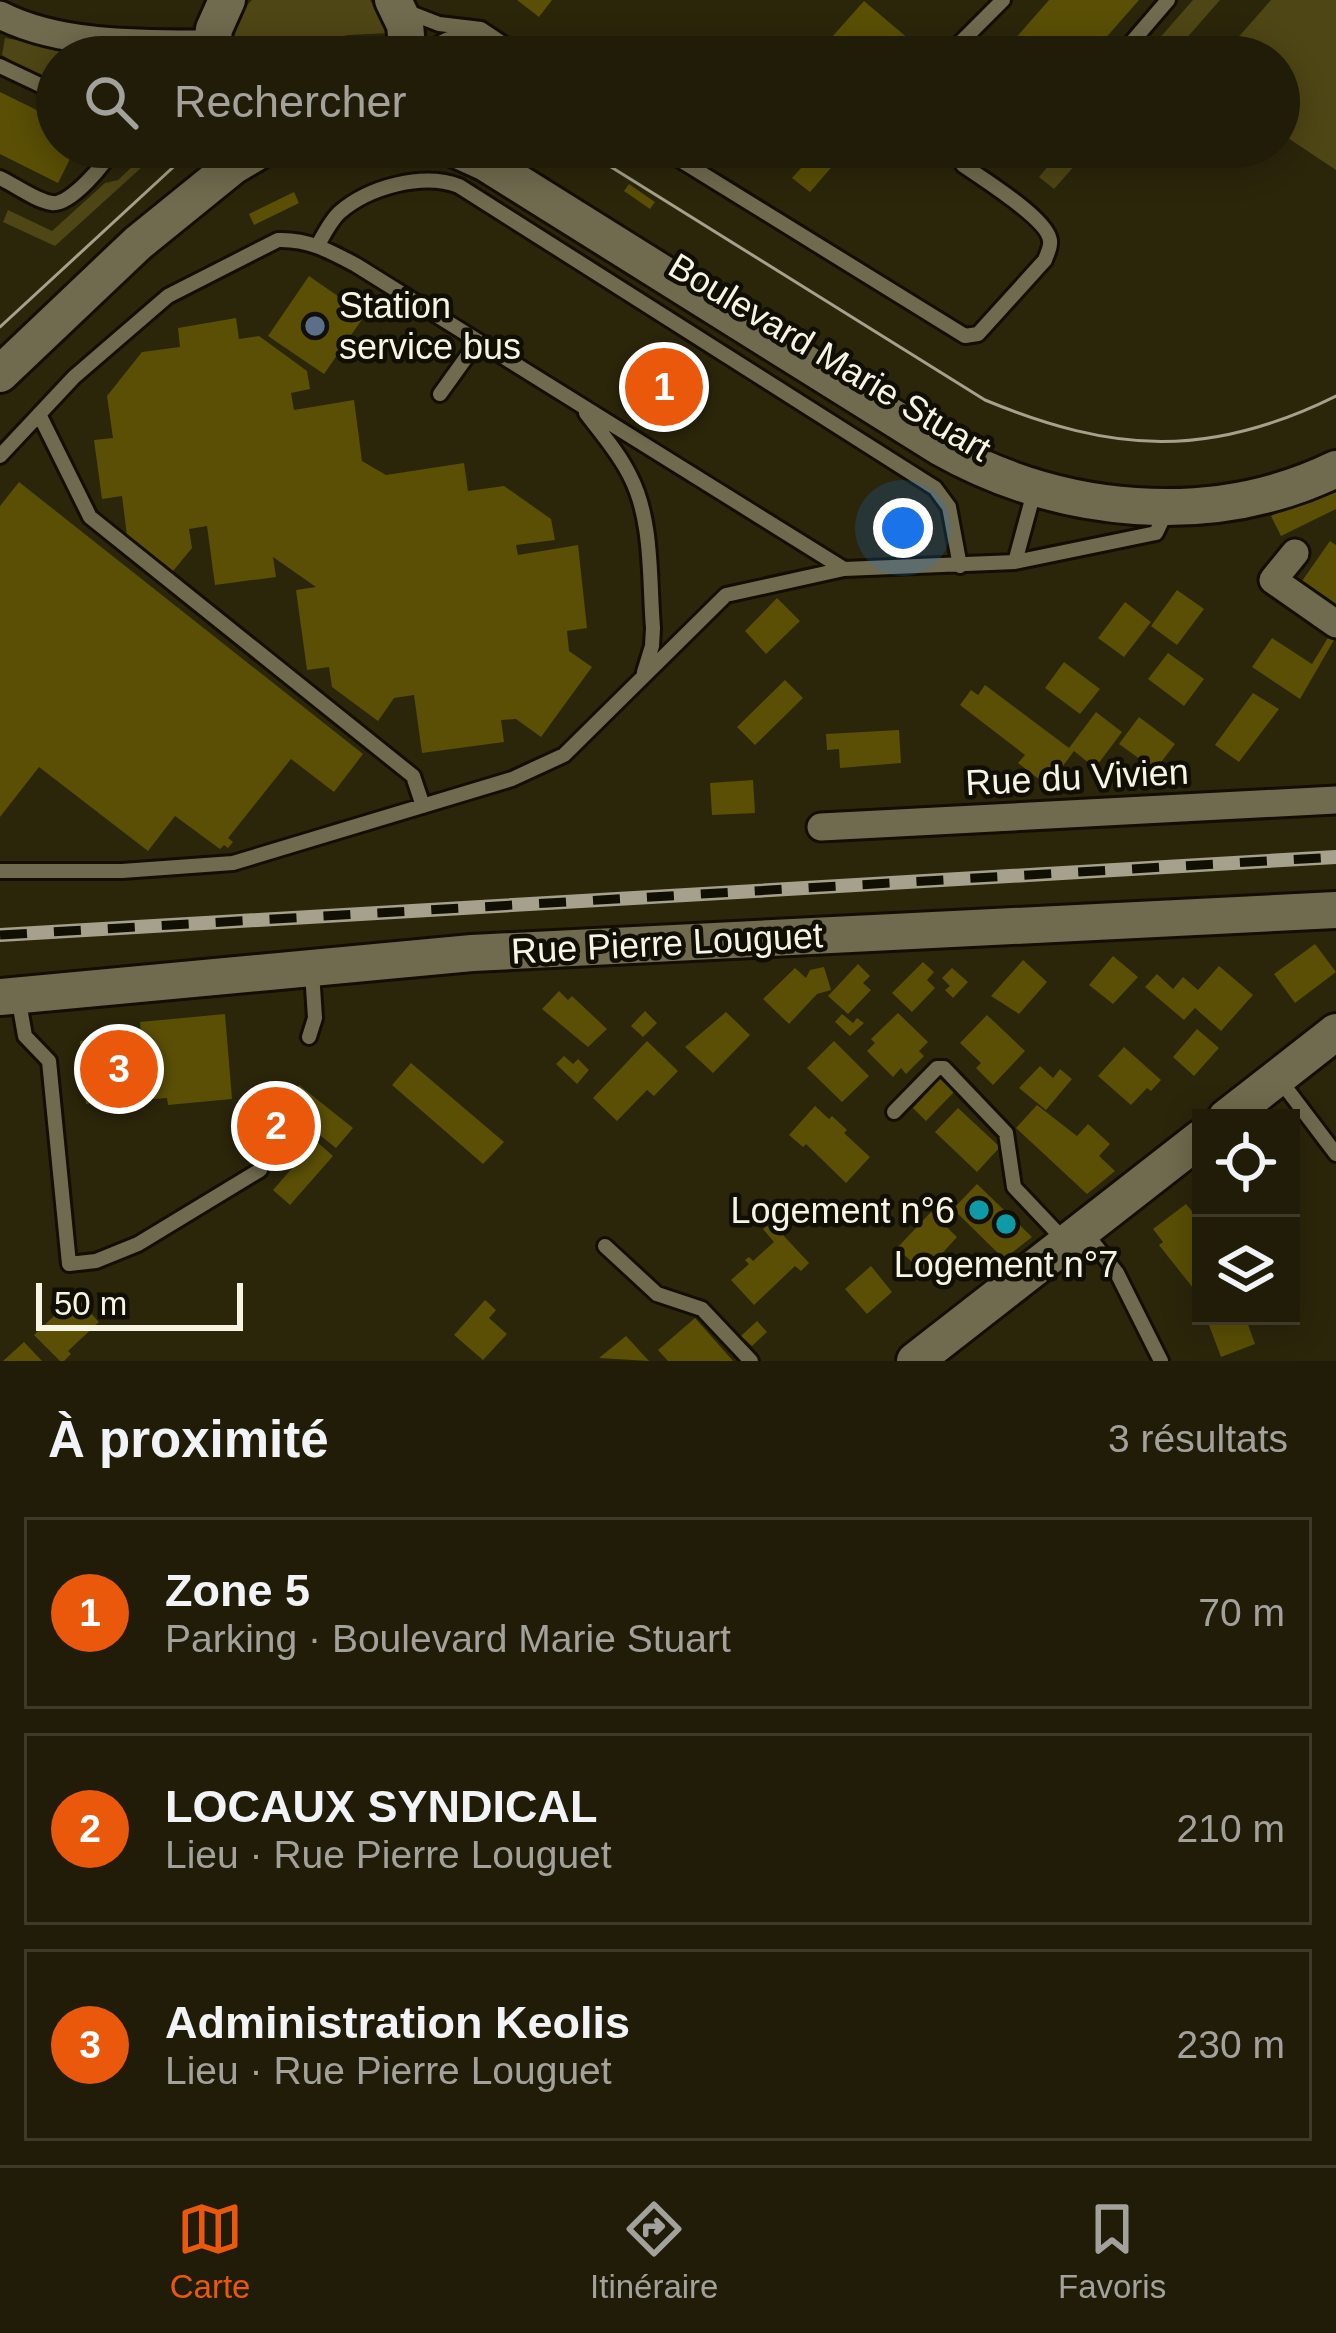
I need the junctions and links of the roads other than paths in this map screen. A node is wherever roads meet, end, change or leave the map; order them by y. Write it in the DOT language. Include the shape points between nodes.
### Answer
graph roads {
  1 [pos="227,0"];
  2 [pos="1003,0"];
  3 [pos="1168,0"];
  4 [pos="395,4"];
  5 [pos="0,15"];
  6 [pos="62,36"];
  7 [pos="215,36"];
  8 [pos="407,36"];
  9 [pos="492,36"];
  10 [pos="968,36"];
  11 [pos="1137,36"];
  12 [pos="0,66"];
  13 [pos="36,83"];
  14 [pos="99,168"];
  15 [pos="203,168"];
  16 [pos="231,168"];
  17 [pos="494,168"];
  18 [pos="522,168"];
  19 [pos="693,168"];
  20 [pos="967,168"];
  21 [pos="0,178"];
  22 [pos="145,237"];
  23 [pos="318,244"];
  24 [pos="478,341"];
  25 [pos="0,374"];
  26 [pos="440,394"];
  27 [pos="579,404"];
  28 [pos="39,414"];
  29 [pos="1336,453"];
  30 [pos="0,456"];
  31 [pos="1336,470"];
  32 [pos="1036,483"];
  33 [pos="1167,507"];
  34 [pos="1295,553"];
  35 [pos="1015,562"];
  36 [pos="960,566"];
  37 [pos="844,569"];
  38 [pos="1336,624"];
  39 [pos="633,686"];
  40 [pos="1336,800"];
  41 [pos="423,806"];
  42 [pos="821,827"];
  43 [pos="0,871"];
  44 [pos="1336,910"];
  45 [pos="312,967"];
  46 [pos="9,996"];
  47 [pos="1336,1033"];
  48 [pos="309,1037"];
  49 [pos="1336,1049"];
  50 [pos="1286,1088"];
  51 [pos="1238,1109"];
  52 [pos="1259,1109"];
  53 [pos="895,1112"];
  54 [pos="1192,1146"];
  55 [pos="1336,1154"];
  56 [pos="1192,1161"];
  57 [pos="260,1170"];
  58 [pos="1079,1242"];
  59 [pos="605,1246"];
  60 [pos="751,1361"];
  61 [pos="915,1361"];
  62 [pos="940,1361"];
  63 [pos="1161,1361"];
  1 -- 7 [label="main road"];
  2 -- 10 [label="lane"];
  3 -- 11 [label="lane"];
  4 -- 8 [label="main road"];
  4 -- 9 [label="lane"];
  5 -- 6 [label="street"];
  12 -- 13 [label="lane"];
  14 -- 21 [label="lane" via="52,203"];
  15 -- 22 [label="main road"];
  16 -- 22 [label="main road"];
  17 -- 32 [label="main road" via="940,447 976,467"];
  18 -- 32 [label="main road, Boulevard Marie Stuart"];
  19 -- 20 [label="lane" via="965,336 978,334 1051,245 1016,201"];
  22 -- 25 [label="main road"];
  23 -- 24 [label="lane"];
  23 -- 28 [label="lane" via="278,240 168,296"];
  23 -- 36 [label="lane" via="356,201 404,183 447,181 935,488 950,507"];
  24 -- 26 [label="lane"];
  24 -- 27 [label="lane"];
  27 -- 37 [label="lane"];
  27 -- 39 [label="lane" via="633,480 644,513 653,628 649,660"];
  28 -- 30 [label="lane"];
  28 -- 41 [label="lane" via="90,517 413,776"];
  29 -- 32 [label="main road, Boulevard Marie Stuart" via="1250,483 1162,495"];
  31 -- 33 [label="main road" via="1263,496"];
  32 -- 33 [label="main road" via="1106,504"];
  32 -- 35 [label="lane"];
  33 -- 35 [label="lane" via="1156,533"];
  34 -- 38 [label="street" via="1273,580"];
  35 -- 36 [label="lane"];
  36 -- 37 [label="lane"];
  37 -- 39 [label="lane" via="726,595"];
  39 -- 41 [label="lane" via="564,755"];
  40 -- 42 [label="street, Rue du Vivien"];
  41 -- 43 [label="lane" via="232,863"];
  44 -- 45 [label="main road, Rue Pierre Louguet"];
  45 -- 46 [label="main road, Rue Pierre Louguet"];
  45 -- 48 [label="lane"];
  46 -- 57 [label="lane" via="25,1036 49,1061 69,1264 138,1244"];
  47 -- 51 [label="main road"];
  49 -- 50 [label="main road"];
  50 -- 52 [label="main road"];
  50 -- 55 [label="lane"];
  53 -- 58 [label="lane" via="944,1069 1006,1133 1013,1187"];
  54 -- 58 [label="main road"];
  56 -- 58 [label="main road"];
  58 -- 61 [label="main road"];
  58 -- 62 [label="main road"];
  58 -- 63 [label="lane" via="1118,1273"];
  59 -- 60 [label="lane" via="657,1294 702,1309"];
}
